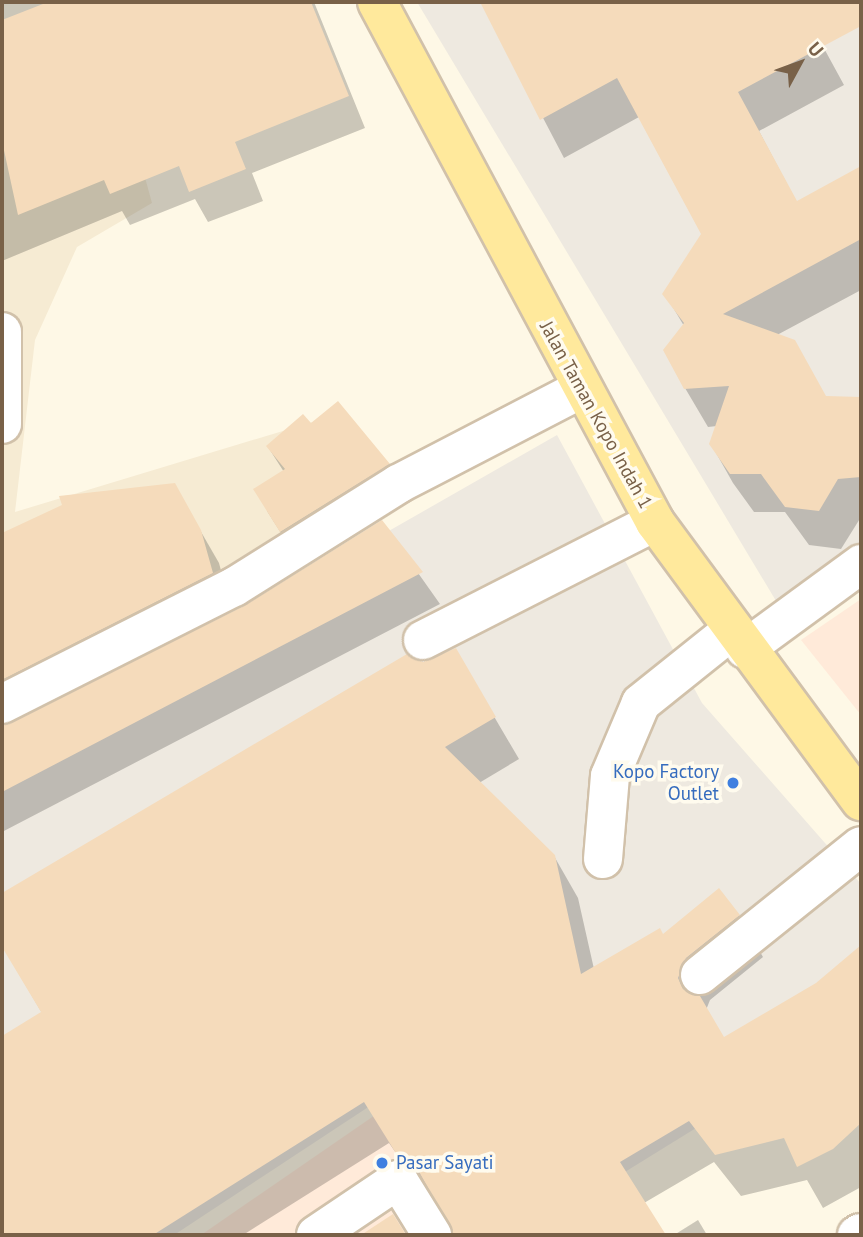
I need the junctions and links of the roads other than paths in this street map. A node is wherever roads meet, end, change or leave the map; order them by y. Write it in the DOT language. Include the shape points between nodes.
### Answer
graph roads {
  1 [pos="377,2"];
  2 [pos="2,332"];
  3 [pos="581,389"];
  4 [pos="2,424"];
  5 [pos="655,522"];
  6 [pos="861,564"];
  7 [pos="423,640"];
  8 [pos="738,640"];
  9 [pos="2,704"];
  10 [pos="861,801"];
  11 [pos="861,846"];
  12 [pos="603,859"];
  13 [pos="700,975"];
  14 [pos="316,1235"];
  15 [pos="432,1235"];
  1 -- 3 [label="main road, Jalan Taman Kopo Indah 1"];
  2 -- 4 [label="street"];
  3 -- 5 [label="main road, Jalan Taman Kopo Indah 1"];
  3 -- 9 [label="street" via="398,484 234,587"];
  5 -- 7 [label="street"];
  5 -- 8 [label="main road, Jalan Taman Kopo Indah 1"];
  6 -- 8 [label="street"];
  8 -- 10 [label="main road, Jalan Taman Kopo Indah 1"];
  8 -- 12 [label="street" via="641,703 610,776"];
  11 -- 13 [label="street"];
  14 -- 15 [label="street" via="398,1180"];
}
